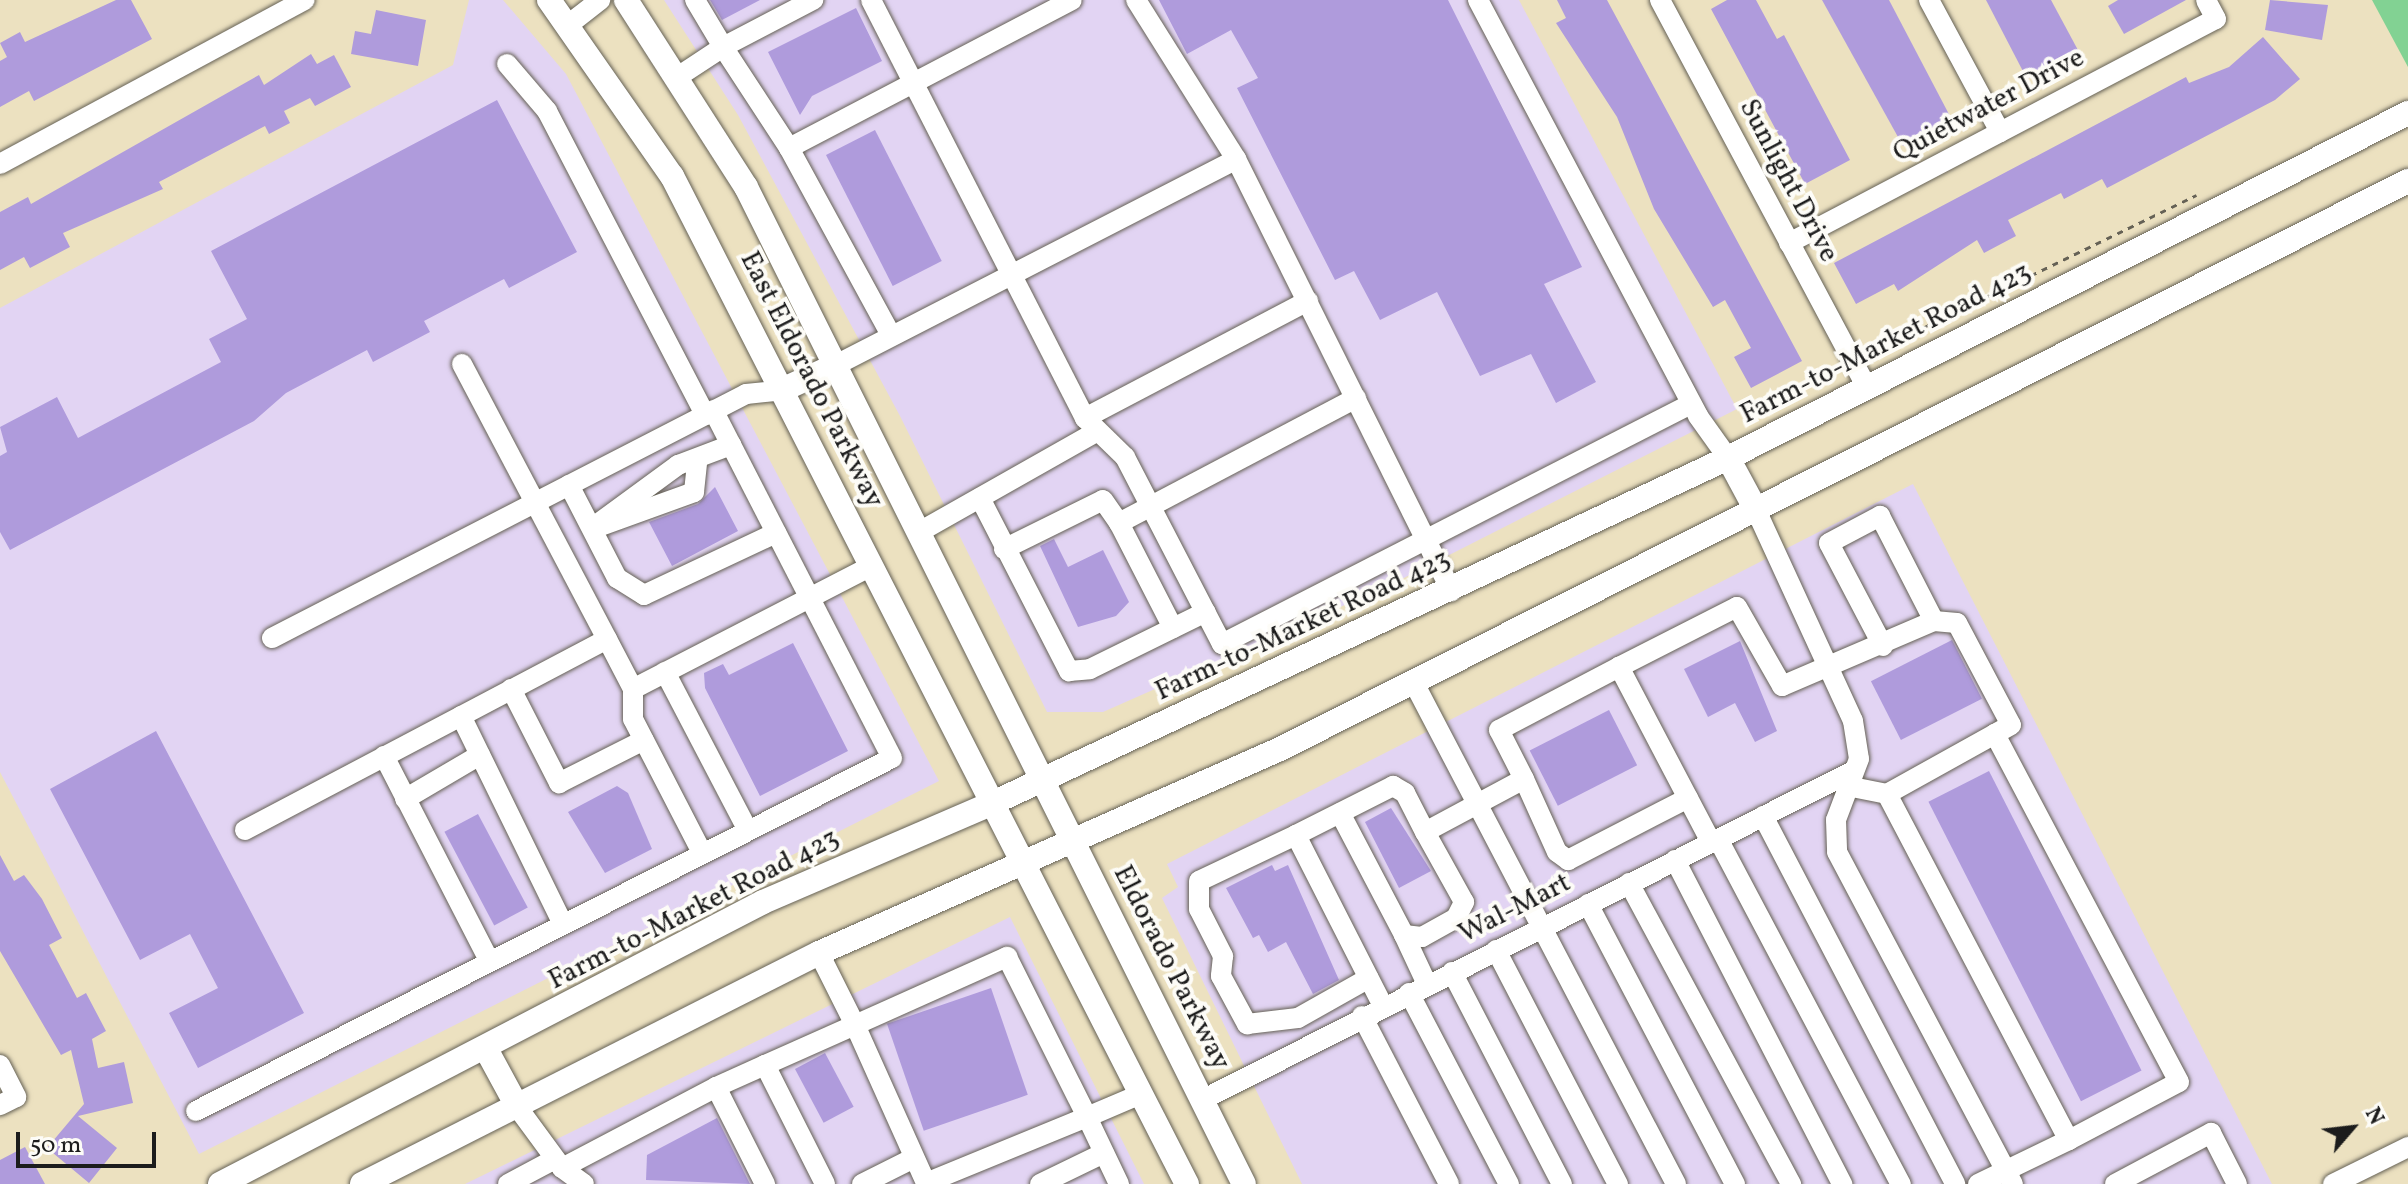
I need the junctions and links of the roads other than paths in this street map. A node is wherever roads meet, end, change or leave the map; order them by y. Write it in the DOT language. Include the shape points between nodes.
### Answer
graph roads {
  1 [pos="305,0"];
  2 [pos="549,0"];
  3 [pos="600,0"];
  4 [pos="626,0"];
  5 [pos="695,0"];
  6 [pos="813,0"];
  7 [pos="871,0"];
  8 [pos="1072,0"];
  9 [pos="1136,0"];
  10 [pos="1478,0"];
  11 [pos="1660,0"];
  12 [pos="1929,0"];
  13 [pos="2206,0"];
  14 [pos="568,25"];
  15 [pos="723,47"];
  16 [pos="507,64"];
  17 [pos="679,76"];
  18 [pos="914,77"];
  19 [pos="2408,113"];
  20 [pos="2000,132"];
  21 [pos="789,148"];
  22 [pos="1236,159"];
  23 [pos="0,164"];
  24 [pos="2408,181"];
  25 [pos="1789,243"];
  26 [pos="1007,272"];
  27 [pos="1308,301"];
  28 [pos="891,335"];
  29 [pos="462,364"];
  30 [pos="836,365"];
  31 [pos="1867,387"];
  32 [pos="782,390"];
  33 [pos="1356,398"];
  34 [pos="1691,404"];
  35 [pos="709,412"];
  36 [pos="1090,425"];
  37 [pos="731,445"];
  38 [pos="1728,458"];
  39 [pos="697,461"];
  40 [pos="569,485"];
  41 [pos="980,498"];
  42 [pos="535,501"];
  43 [pos="1150,505"];
  44 [pos="1756,510"];
  45 [pos="1119,523"];
  46 [pos="592,528"];
  47 [pos="921,531"];
  48 [pos="776,533"];
  49 [pos="1426,541"];
  50 [pos="1004,549"];
  51 [pos="871,566"];
  52 [pos="1451,591"];
  53 [pos="809,598"];
  54 [pos="1206,612"];
  55 [pos="1934,621"];
  56 [pos="1173,628"];
  57 [pos="272,638"];
  58 [pos="607,639"];
  59 [pos="1883,646"];
  60 [pos="1828,666"];
  61 [pos="1619,667"];
  62 [pos="665,672"];
  63 [pos="1414,683"];
  64 [pos="511,689"];
  65 [pos="633,689"];
  66 [pos="461,716"];
  67 [pos="1995,734"];
  68 [pos="644,740"];
  69 [pos="480,755"];
  70 [pos="384,756"];
  71 [pos="1850,778"];
  72 [pos="1524,779"];
  73 [pos="1042,780"];
  74 [pos="1887,794"];
  75 [pos="1688,798"];
  76 [pos="405,799"];
  77 [pos="993,803"];
  78 [pos="1477,803"];
  79 [pos="1340,813"];
  80 [pos="1763,816"];
  81 [pos="746,827"];
  82 [pos="245,830"];
  83 [pos="1425,832"];
  84 [pos="1296,835"];
  85 [pos="1070,836"];
  86 [pos="1714,840"];
  87 [pos="701,851"];
  88 [pos="1022,858"];
  89 [pos="1675,860"];
  90 [pos="1629,883"];
  91 [pos="1588,904"];
  92 [pos="562,922"];
  93 [pos="1541,927"];
  94 [pos="1404,935"];
  95 [pos="1496,950"];
  96 [pos="819,953"];
  97 [pos="489,960"];
  98 [pos="1452,972"];
  99 [pos="1369,978"];
  100 [pos="1418,988"];
  101 [pos="1383,1006"];
  102 [pos="1362,1016"];
  103 [pos="855,1025"];
  104 [pos="486,1049"];
  105 [pos="0,1065"];
  106 [pos="765,1065"];
  107 [pos="716,1087"];
  108 [pos="1141,1094"];
  109 [pos="1204,1099"];
  110 [pos="8,1101"];
  111 [pos="518,1108"];
  112 [pos="196,1111"];
  113 [pos="1087,1117"];
  114 [pos="2069,1140"];
  115 [pos="2408,1147"];
  116 [pos="1104,1153"];
  117 [pos="914,1158"];
  118 [pos="558,1163"];
  119 [pos="964,1176"];
  120 [pos="2009,1177"];
  121 [pos="220,1184"];
  122 [pos="362,1184"];
  123 [pos="508,1184"];
  124 [pos="584,1184"];
  125 [pos="765,1184"];
  126 [pos="825,1184"];
  127 [pos="862,1184"];
  128 [pos="1040,1184"];
  129 [pos="1119,1184"];
  130 [pos="1187,1184"];
  131 [pos="1244,1184"];
  132 [pos="1449,1184"];
  133 [pos="1509,1184"];
  134 [pos="1562,1184"];
  135 [pos="1618,1184"];
  136 [pos="1676,1184"];
  137 [pos="1735,1184"];
  138 [pos="1791,1184"];
  139 [pos="1842,1184"];
  140 [pos="1901,1184"];
  141 [pos="1955,1184"];
  142 [pos="1978,1184"];
  143 [pos="2115,1184"];
  144 [pos="2237,1184"];
  145 [pos="2333,1184"];
  1 -- 23 [label="street"];
  2 -- 14 [label="main road, East Eldorado Parkway"];
  3 -- 14 [label="street"];
  4 -- 17 [label="main road, East Eldorado Parkway"];
  5 -- 15 [label="street"];
  6 -- 15 [label="street"];
  7 -- 18 [label="street"];
  8 -- 18 [label="street"];
  9 -- 22 [label="street"];
  10 -- 34 [label="street"];
  11 -- 25 [label="street, Sunlight Drive"];
  12 -- 20 [label="street"];
  13 -- 20 [label="street, Quietwater Drive" via="2216,19"];
  14 -- 32 [label="main road, East Eldorado Parkway" via="672,176"];
  15 -- 17 [label="street"];
  15 -- 21 [label="street"];
  16 -- 35 [label="street" via="547,111"];
  17 -- 30 [label="main road, East Eldorado Parkway"];
  18 -- 21 [label="street"];
  18 -- 26 [label="street"];
  19 -- 31 [label="main road, Farm-to-Market Road 423"];
  20 -- 25 [label="street, Quietwater Drive"];
  21 -- 28 [label="street"];
  22 -- 26 [label="street"];
  22 -- 27 [label="street"];
  24 -- 44 [label="main road"];
  25 -- 31 [label="street, Sunlight Drive"];
  26 -- 28 [label="street"];
  26 -- 36 [label="street"];
  27 -- 33 [label="street"];
  27 -- 36 [label="street"];
  28 -- 30 [label="street"];
  29 -- 42 [label="street"];
  30 -- 32 [label="main road"];
  30 -- 47 [label="main road, East Eldorado Parkway"];
  31 -- 38 [label="main road, Farm-to-Market Road 423"];
  32 -- 35 [label="street" via="746,394"];
  32 -- 51 [label="main road, East Eldorado Parkway"];
  33 -- 43 [label="street"];
  33 -- 49 [label="street"];
  34 -- 38 [label="street"];
  34 -- 49 [label="street"];
  35 -- 37 [label="street"];
  35 -- 40 [label="street"];
  36 -- 41 [label="street"];
  36 -- 43 [label="street" via="1125,457"];
  37 -- 39 [label="street"];
  37 -- 48 [label="street"];
  38 -- 44 [label="main road"];
  38 -- 52 [label="main road, Farm-to-Market Road 423"];
  39 -- 46 [label="street" via="678,465"];
  39 -- 46 [label="street" via="694,492"];
  40 -- 42 [label="street"];
  40 -- 46 [label="street"];
  41 -- 47 [label="street"];
  41 -- 50 [label="street"];
  42 -- 57 [label="street"];
  42 -- 58 [label="street"];
  43 -- 45 [label="street"];
  43 -- 54 [label="street"];
  44 -- 60 [label="street"];
  44 -- 63 [label="main road"];
  45 -- 50 [label="street" via="1103,500"];
  45 -- 56 [label="street"];
  46 -- 48 [label="street" via="617,578 644,595"];
  47 -- 73 [label="main road, East Eldorado Parkway"];
  48 -- 53 [label="street"];
  49 -- 52 [label="street"];
  49 -- 54 [label="street" via="1222,644"];
  50 -- 56 [label="street" via="1069,671 1090,669"];
  51 -- 53 [label="street"];
  51 -- 77 [label="main road, East Eldorado Parkway"];
  52 -- 73 [label="main road, Farm-to-Market Road 423"];
  53 -- 62 [label="street"];
  53 -- 81 [label="street" via="892,758"];
  54 -- 56 [label="street"];
  55 -- 59 [label="street"];
  55 -- 59 [label="street" via="1880,516 1829,543"];
  55 -- 67 [label="street" via="1957,623 2011,725"];
  58 -- 64 [label="street"];
  58 -- 65 [label="street"];
  59 -- 60 [label="street"];
  60 -- 61 [label="street" via="1782,686 1737,607"];
  60 -- 71 [label="street" via="1853,721 1859,759"];
  61 -- 72 [label="street" via="1499,730"];
  61 -- 75 [label="street"];
  62 -- 65 [label="street"];
  62 -- 81 [label="street"];
  63 -- 78 [label="street"];
  63 -- 85 [label="main road" via="1280,749"];
  64 -- 66 [label="street"];
  64 -- 68 [label="street" via="559,783"];
  65 -- 68 [label="street" via="633,719"];
  66 -- 69 [label="street"];
  66 -- 70 [label="street"];
  67 -- 74 [label="street"];
  67 -- 114 [label="street" via="2179,1082"];
  68 -- 87 [label="street"];
  69 -- 76 [label="street"];
  69 -- 92 [label="street"];
  70 -- 76 [label="street"];
  70 -- 82 [label="street"];
  71 -- 74 [label="street"];
  71 -- 80 [label="street, Wal-Mart"];
  71 -- 120 [label="street" via="1836,820 1837,852"];
  72 -- 75 [label="street" via="1557,852 1568,860"];
  72 -- 78 [label="street"];
  73 -- 77 [label="main road, Farm-to-Market Road 423"];
  73 -- 85 [label="main road, Eldorado Parkway"];
  74 -- 114 [label="street"];
  75 -- 86 [label="street"];
  76 -- 97 [label="street"];
  77 -- 88 [label="main road"];
  77 -- 104 [label="main road, Farm-to-Market Road 423" via="763,902"];
  78 -- 83 [label="street"];
  78 -- 93 [label="street"];
  79 -- 83 [label="street" via="1393,786 1405,793"];
  79 -- 84 [label="street"];
  79 -- 94 [label="street"];
  80 -- 86 [label="street, Wal-Mart"];
  80 -- 141 [label="street"];
  81 -- 87 [label="street"];
  83 -- 94 [label="street" via="1464,902 1456,918 1422,937"];
  84 -- 99 [label="street"];
  84 -- 99 [label="street" via="1199,881 1199,909 1223,956 1221,976 1247,1024 1298,1018"];
  85 -- 88 [label="main road"];
  85 -- 109 [label="main road, Eldorado Parkway"];
  86 -- 89 [label="street, Wal-Mart"];
  86 -- 140 [label="street"];
  87 -- 92 [label="street"];
  88 -- 96 [label="main road"];
  88 -- 108 [label="main road"];
  89 -- 90 [label="street, Wal-Mart"];
  89 -- 139 [label="street"];
  90 -- 91 [label="street, Wal-Mart"];
  90 -- 138 [label="street"];
  91 -- 93 [label="street, Wal-Mart"];
  91 -- 137 [label="street"];
  92 -- 97 [label="street"];
  93 -- 95 [label="street, Wal-Mart"];
  93 -- 136 [label="street"];
  94 -- 100 [label="street"];
  95 -- 98 [label="street, Wal-Mart"];
  95 -- 135 [label="street"];
  96 -- 103 [label="street"];
  96 -- 111 [label="main road"];
  97 -- 112 [label="street"];
  98 -- 100 [label="street, Wal-Mart"];
  98 -- 134 [label="street"];
  99 -- 101 [label="street"];
  100 -- 101 [label="street, Wal-Mart"];
  100 -- 133 [label="street"];
  101 -- 102 [label="street, Wal-Mart"];
  102 -- 109 [label="street, Wal-Mart"];
  102 -- 132 [label="street"];
  103 -- 106 [label="street"];
  103 -- 113 [label="street" via="1007,957"];
  103 -- 117 [label="street"];
  104 -- 111 [label="main road"];
  104 -- 121 [label="main road, Farm-to-Market Road 423"];
  105 -- 110 [label="street"];
  106 -- 107 [label="street"];
  106 -- 126 [label="street"];
  107 -- 118 [label="street"];
  107 -- 125 [label="street"];
  108 -- 113 [label="street"];
  108 -- 130 [label="main road"];
  109 -- 131 [label="main road, Eldorado Parkway"];
  111 -- 118 [label="street"];
  111 -- 122 [label="main road"];
  113 -- 116 [label="street"];
  113 -- 119 [label="street"];
  114 -- 120 [label="street"];
  115 -- 145 [label="street"];
  116 -- 128 [label="street"];
  116 -- 129 [label="street"];
  117 -- 119 [label="street" via="926,1183"];
  117 -- 127 [label="street"];
  118 -- 123 [label="street"];
  118 -- 124 [label="street"];
  120 -- 142 [label="street"];
  143 -- 144 [label="street" via="2211,1133"];
}
